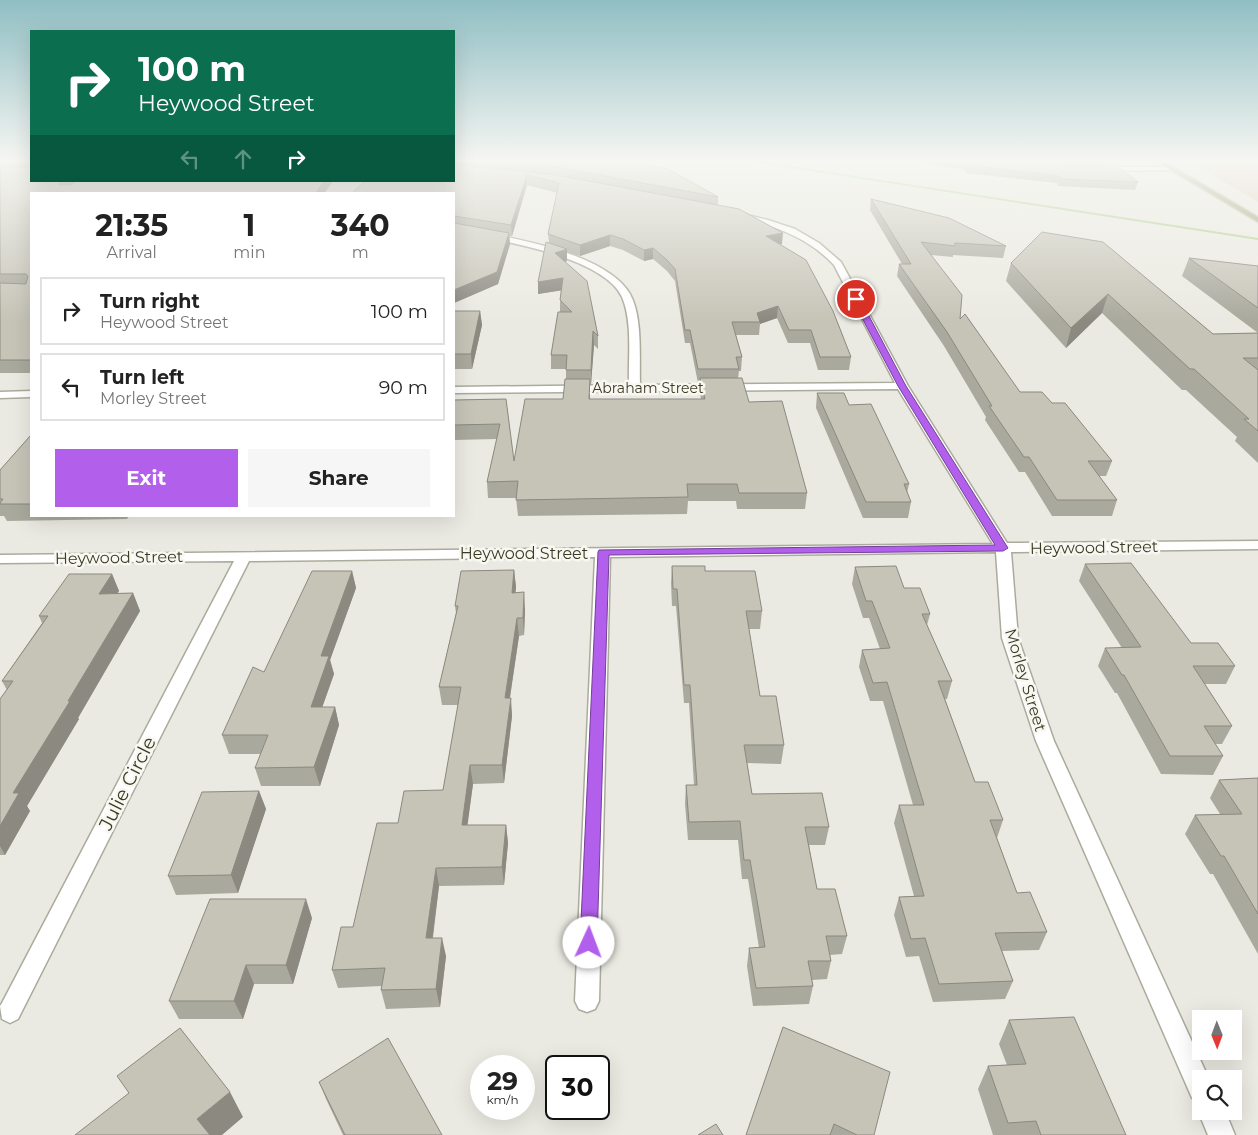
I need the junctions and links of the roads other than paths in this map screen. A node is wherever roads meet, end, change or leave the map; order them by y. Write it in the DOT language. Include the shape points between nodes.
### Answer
graph roads {
  1 [pos="740,215"];
  2 [pos="455,230"];
  3 [pos="902,386"];
  4 [pos="634,388"];
  5 [pos="455,390"];
  6 [pos="30,394"];
  7 [pos="0,395"];
  8 [pos="1258,545"];
  9 [pos="1003,548"];
  10 [pos="603,552"];
  11 [pos="244,556"];
  12 [pos="0,559"];
  13 [pos="587,1001"];
  14 [pos="10,1011"];
  15 [pos="1192,1070"];
  16 [pos="1215,1120"];
  17 [pos="1222,1135"];
  1 -- 3 [label="street, Morley Street" via="788,229 827,251 838,264"];
  2 -- 4 [label="street" via="562,254 600,271 615,282 625,294 631,310"];
  3 -- 4 [label="street, Abraham Street"];
  3 -- 9 [label="street, Morley Street"];
  4 -- 5 [label="street, Abraham Street"];
  6 -- 7 [label="street"];
  8 -- 9 [label="street, Heywood Street"];
  9 -- 10 [label="street, Heywood Street"];
  9 -- 15 [label="street, Morley Street" via="1010,638 1045,741"];
  10 -- 11 [label="street, Heywood Street"];
  10 -- 13 [label="street"];
  11 -- 12 [label="street, Heywood Street"];
  11 -- 14 [label="street, Julie Circle"];
  16 -- 17 [label="street"];
}
